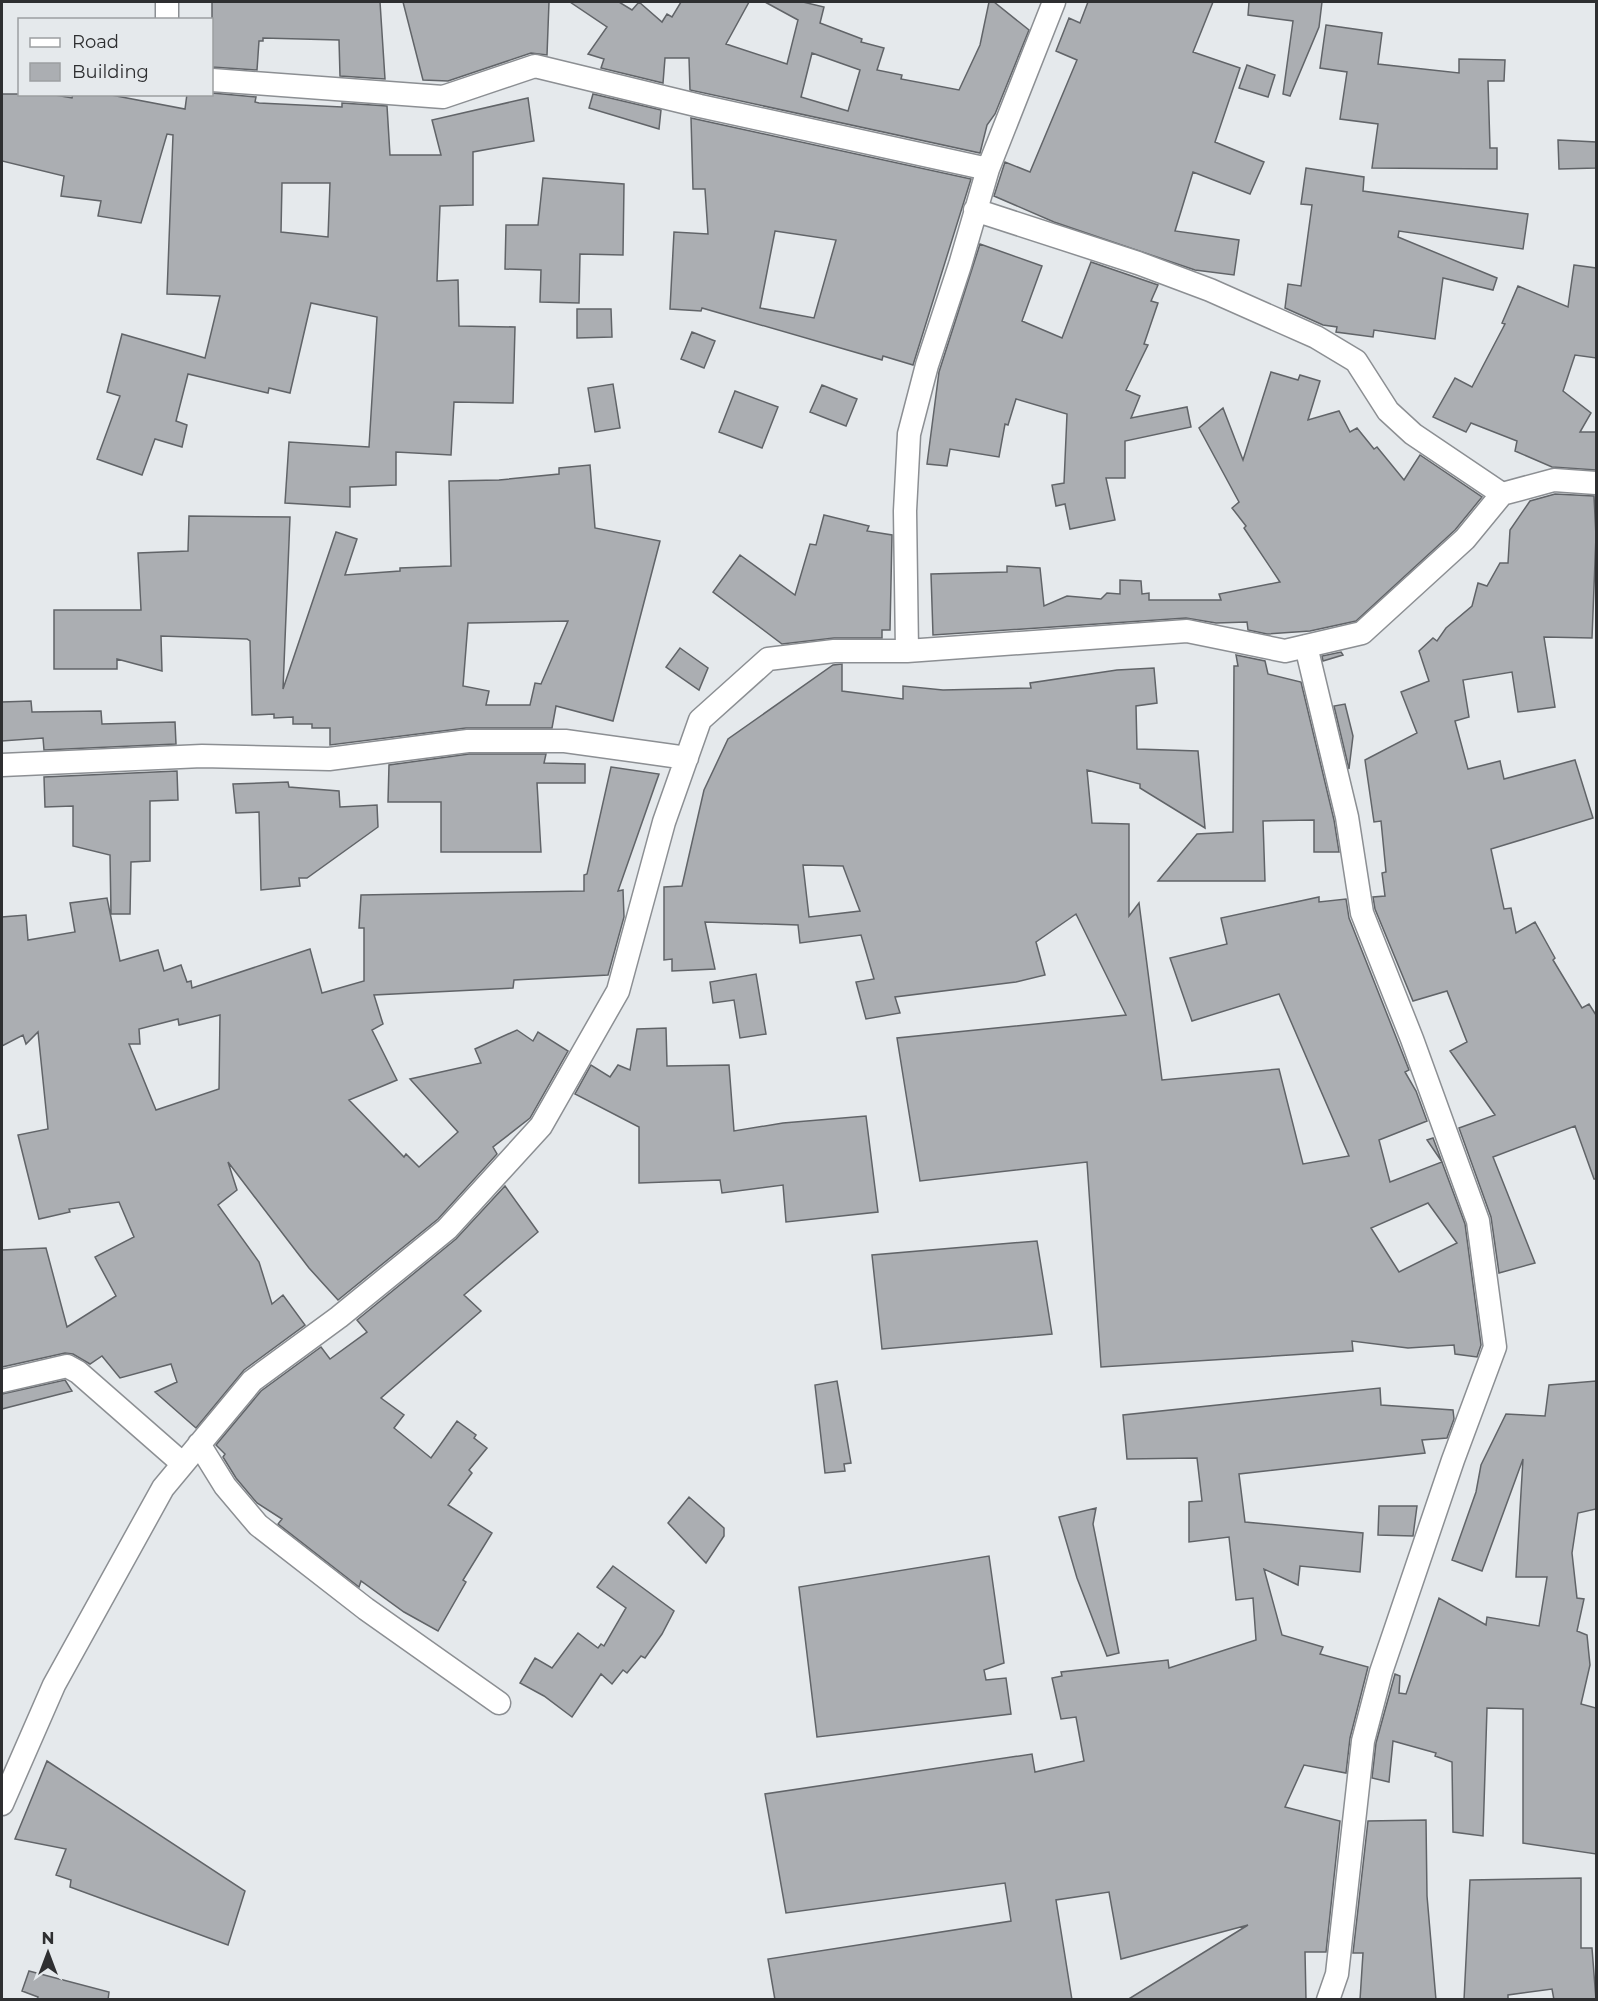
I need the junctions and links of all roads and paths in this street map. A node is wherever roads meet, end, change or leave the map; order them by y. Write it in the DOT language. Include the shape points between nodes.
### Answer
graph roads {
  1 [pos="167,2"];
  2 [pos="1054,2"];
  3 [pos="167,18"];
  4 [pos="213,80"];
  5 [pos="988,169"];
  6 [pos="975,210"];
  7 [pos="1596,483"];
  8 [pos="1502,494"];
  9 [pos="1306,645"];
  10 [pos="907,651"];
  11 [pos="687,758"];
  12 [pos="2,765"];
  13 [pos="2,1381"];
  14 [pos="200,1444"];
  15 [pos="183,1464"];
  16 [pos="499,1703"];
  17 [pos="2,1804"];
  18 [pos="1328,2000"];
  1 -- 3 [label="street"];
  2 -- 5 [label="street"];
  4 -- 5 [label="street" via="443,97 535,66"];
  5 -- 6 [label="street"];
  6 -- 8 [label="street" via="1169,274 1316,337 1356,361 1388,411 1413,434"];
  6 -- 10 [label="street" via="909,434 905,511"];
  7 -- 8 [label="street" via="1554,480"];
  8 -- 9 [label="street" via="1465,539 1362,633"];
  9 -- 10 [label="street" via="1285,651 1187,631"];
  9 -- 18 [label="street" via="1347,818 1362,913 1478,1221 1495,1347 1381,1672 1363,1741 1336,1974"];
  10 -- 11 [label="street" via="834,651 768,659 700,720"];
  11 -- 12 [label="street" via="565,741 468,741 329,759 202,756"];
  11 -- 14 [label="street" via="664,822 618,991 541,1126 447,1229 339,1317 252,1381"];
  13 -- 15 [label="street" via="67,1366"];
  14 -- 15 [label="street"];
  14 -- 16 [label="street" via="225,1486 258,1525 366,1609"];
  15 -- 17 [label="street" via="163,1488 54,1685"];
}
